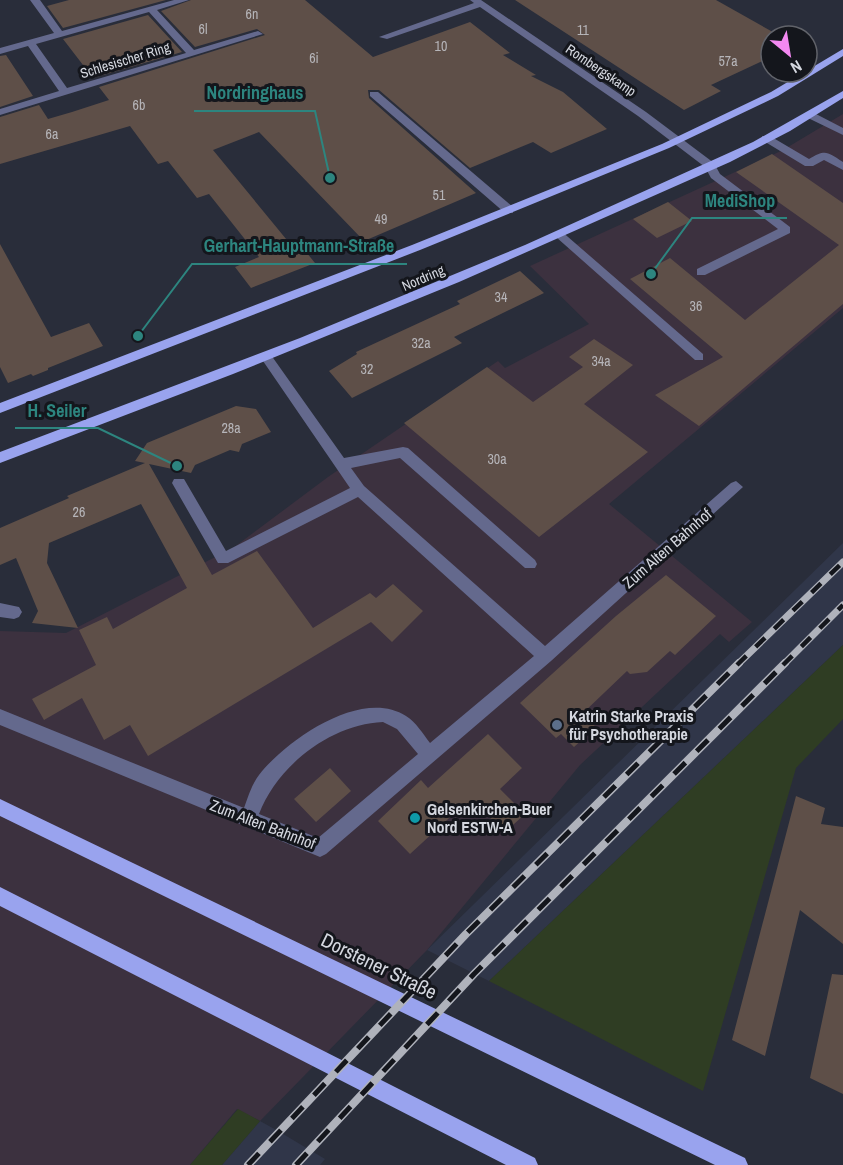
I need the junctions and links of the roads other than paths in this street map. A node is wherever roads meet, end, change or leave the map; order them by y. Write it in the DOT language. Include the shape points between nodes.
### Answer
graph roads {
  1 [pos="36,0"];
  2 [pos="184,0"];
  3 [pos="478,2"];
  4 [pos="151,9"];
  5 [pos="60,34"];
  6 [pos="258,34"];
  7 [pos="384,37"];
  8 [pos="30,43"];
  9 [pos="0,51"];
  10 [pos="843,52"];
  11 [pos="192,54"];
  12 [pos="65,92"];
  13 [pos="374,94"];
  14 [pos="843,94"];
  15 [pos="0,112"];
  16 [pos="812,116"];
  17 [pos="843,132"];
  18 [pos="766,138"];
  19 [pos="677,140"];
  20 [pos="711,165"];
  21 [pos="843,167"];
  22 [pos="509,210"];
  23 [pos="560,234"];
  24 [pos="701,272"];
  25 [pos="699,357"];
  26 [pos="267,358"];
  27 [pos="0,408"];
  28 [pos="0,458"];
  29 [pos="342,464"];
  30 [pos="179,483"];
  31 [pos="736,487"];
  32 [pos="359,490"];
  33 [pos="530,564"];
  34 [pos="544,656"];
  35 [pos="0,717"];
  36 [pos="429,755"];
  37 [pos="0,807"];
  38 [pos="248,819"];
  39 [pos="0,896"];
  40 [pos="528,1165"];
  41 [pos="738,1165"];
  1 -- 5 [label="street"];
  2 -- 4 [label="street"];
  3 -- 7 [label="street"];
  3 -- 19 [label="street, Rombergskamp"];
  4 -- 5 [label="street"];
  4 -- 11 [label="street, Schlesischer Ring"];
  5 -- 8 [label="street"];
  6 -- 11 [label="street, Schlesischer Ring"];
  8 -- 9 [label="street"];
  8 -- 12 [label="street, Schlesischer Ring"];
  10 -- 19 [label="main road, Nordring" via="763,100"];
  11 -- 12 [label="street, Schlesischer Ring"];
  12 -- 15 [label="street, Schlesischer Ring"];
  13 -- 22 [label="street"];
  14 -- 16 [label="main road, Nordring"];
  16 -- 17 [label="street"];
  16 -- 18 [label="main road, Nordring"];
  18 -- 20 [label="main road, Nordring"];
  18 -- 21 [label="street" via="809,164 824,156"];
  19 -- 20 [label="street, Rombergskamp"];
  19 -- 22 [label="main road, Nordring"];
  20 -- 23 [label="main road, Nordring"];
  20 -- 24 [label="street, Rombergskamp" via="715,176 786,230"];
  22 -- 27 [label="main road, Nordring"];
  23 -- 25 [label="street"];
  23 -- 26 [label="main road, Nordring"];
  26 -- 28 [label="main road, Nordring"];
  26 -- 29 [label="street"];
  29 -- 32 [label="street"];
  29 -- 33 [label="street" via="403,453"];
  30 -- 32 [label="street" via="223,559"];
  31 -- 34 [label="street, Zum Alten Bahnhof"];
  32 -- 34 [label="street"];
  34 -- 36 [label="street, Zum Alten Bahnhof"];
  35 -- 38 [label="street, Zum Alten Bahnhof"];
  36 -- 38 [label="street, Zum Alten Bahnhof" via="320,848"];
  36 -- 38 [label="street" via="399,720 378,714 350,718 304,744 265,782"];
  37 -- 41 [label="main road, Dorstener Straße"];
  39 -- 40 [label="main road"];
}
